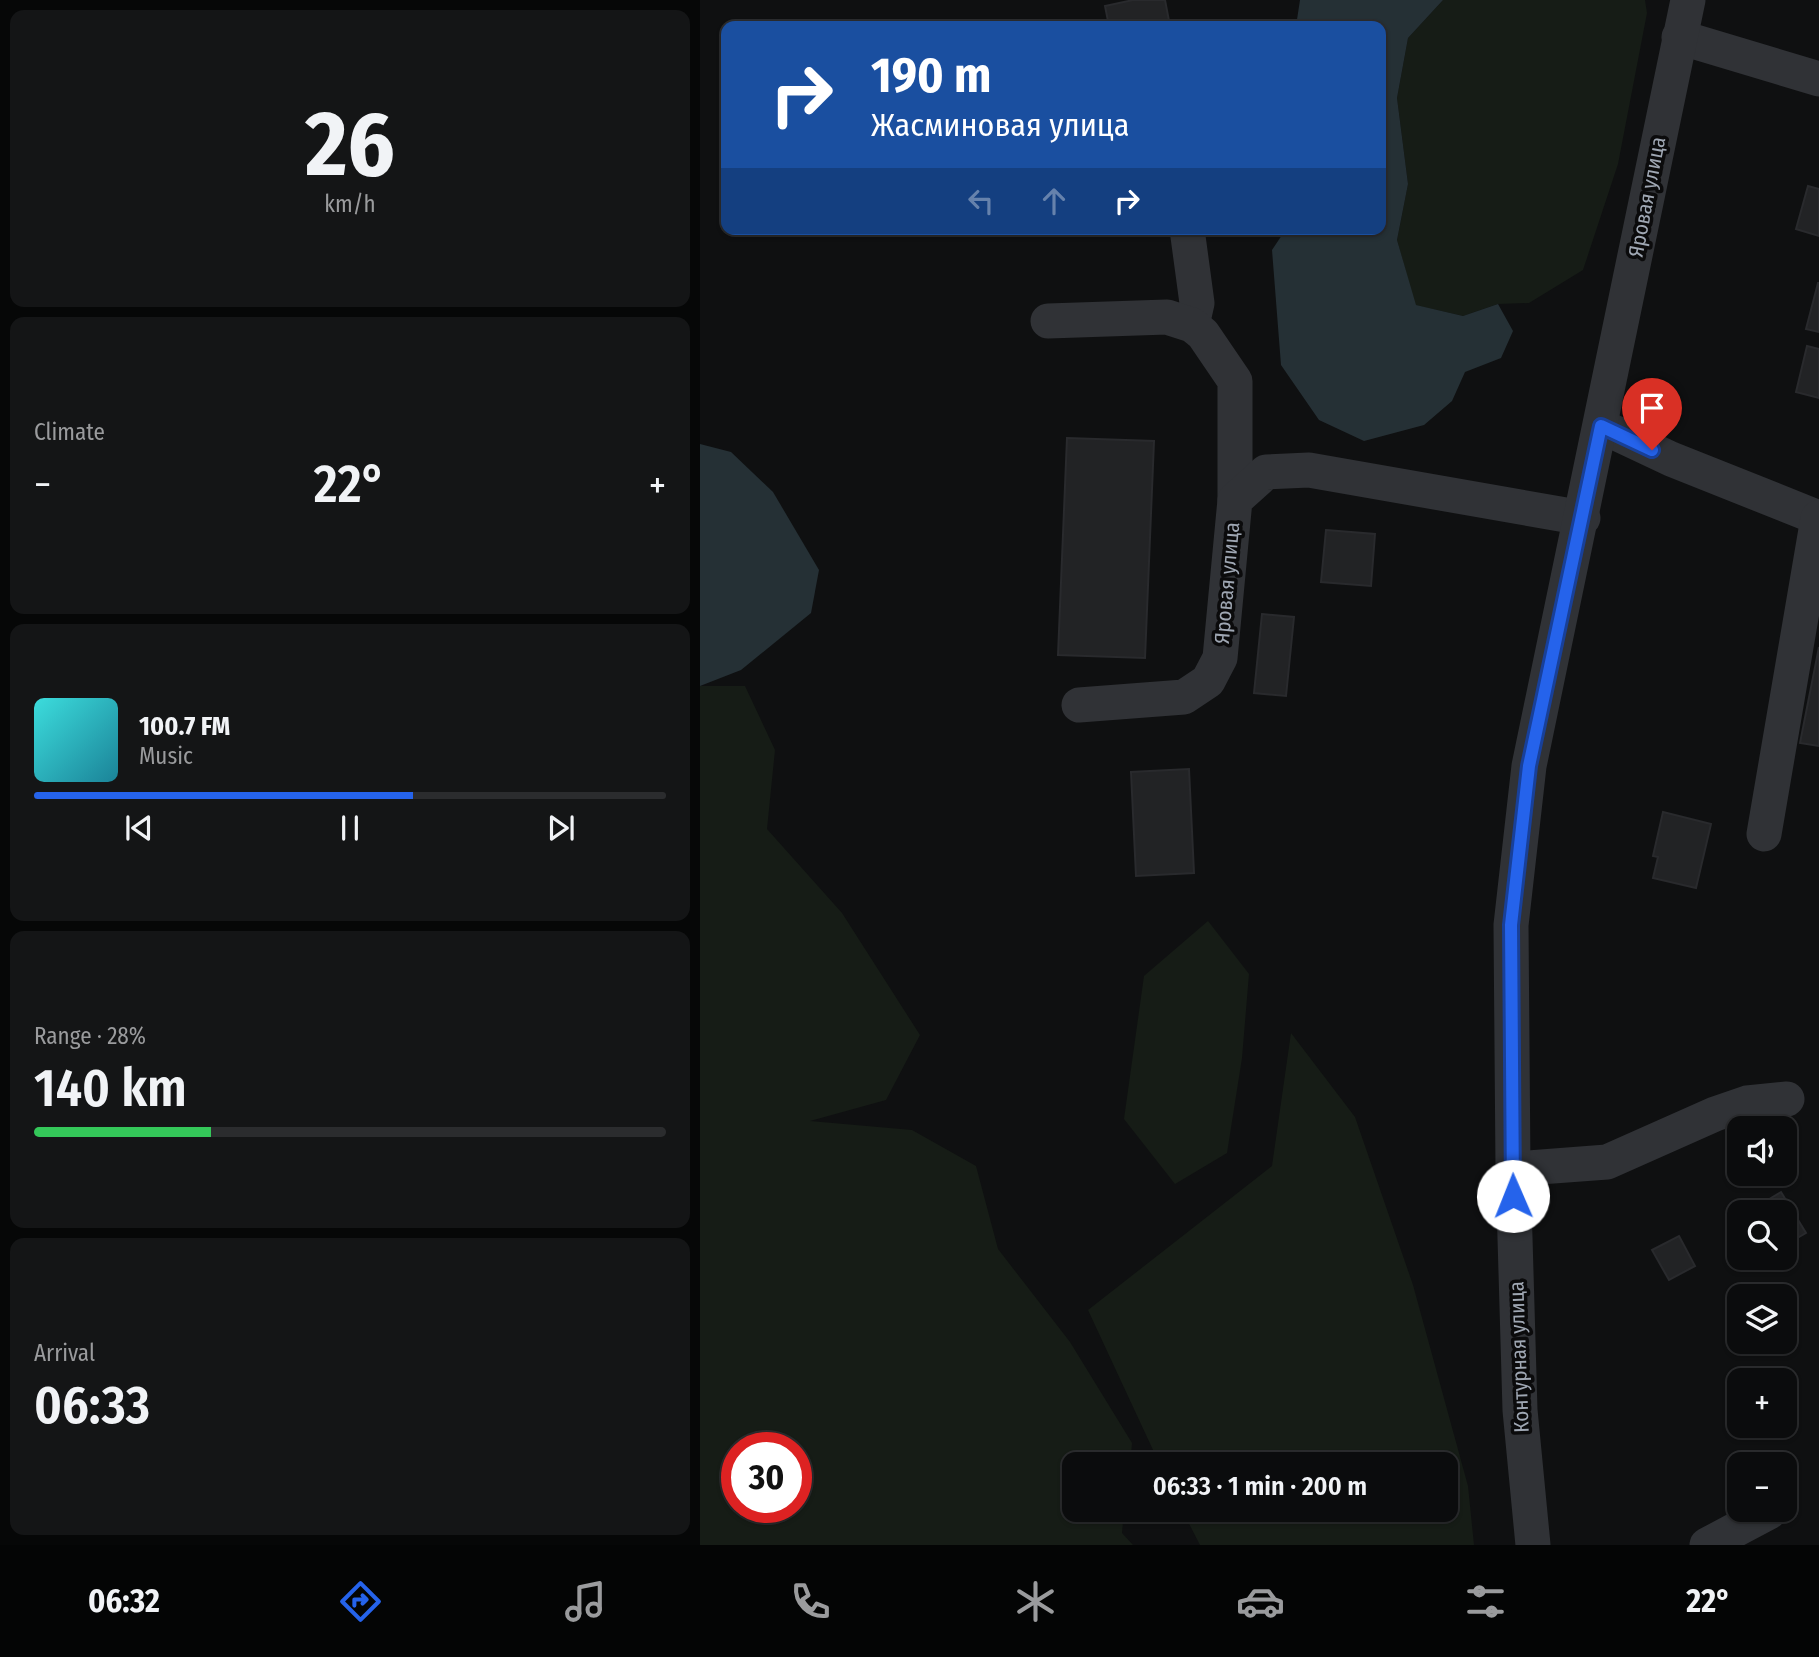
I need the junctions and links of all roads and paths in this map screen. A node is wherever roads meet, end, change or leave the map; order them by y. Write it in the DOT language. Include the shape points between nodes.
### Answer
graph roads {
  1 [pos="1688,0"];
  2 [pos="1679,37"];
  3 [pos="1819,79"];
  4 [pos="1188,235"];
  5 [pos="1048,321"];
  6 [pos="1192,325"];
  7 [pos="1601,426"];
  8 [pos="1235,500"];
  9 [pos="1583,517"];
  10 [pos="1818,518"];
  11 [pos="1079,705"];
  12 [pos="1764,834"];
  13 [pos="1787,1100"];
  14 [pos="1513,1169"];
  15 [pos="1750,1522"];
  16 [pos="1533,1545"];
  17 [pos="1707,1545"];
  1 -- 2 [label="street, Яровая улица"];
  2 -- 3 [label="street"];
  2 -- 7 [label="street, Яровая улица"];
  4 -- 6 [label="street" via="1197,303"];
  5 -- 6 [label="street" via="1167,317"];
  6 -- 8 [label="street" via="1235,381"];
  7 -- 9 [label="street, Яровая улица"];
  7 -- 10 [label="street"];
  8 -- 9 [label="street, Яровая улица" via="1266,472 1309,470"];
  8 -- 11 [label="street, Яровая улица" via="1220,658 1208,681 1184,697"];
  9 -- 14 [label="street, Яровая улица" via="1529,766 1511,925"];
  10 -- 12 [label="street"];
  13 -- 14 [label="street" via="1747,1104 1715,1114 1607,1162"];
  14 -- 16 [label="street, Контурная улица" via="1520,1410"];
  15 -- 17 [label="street"];
}
